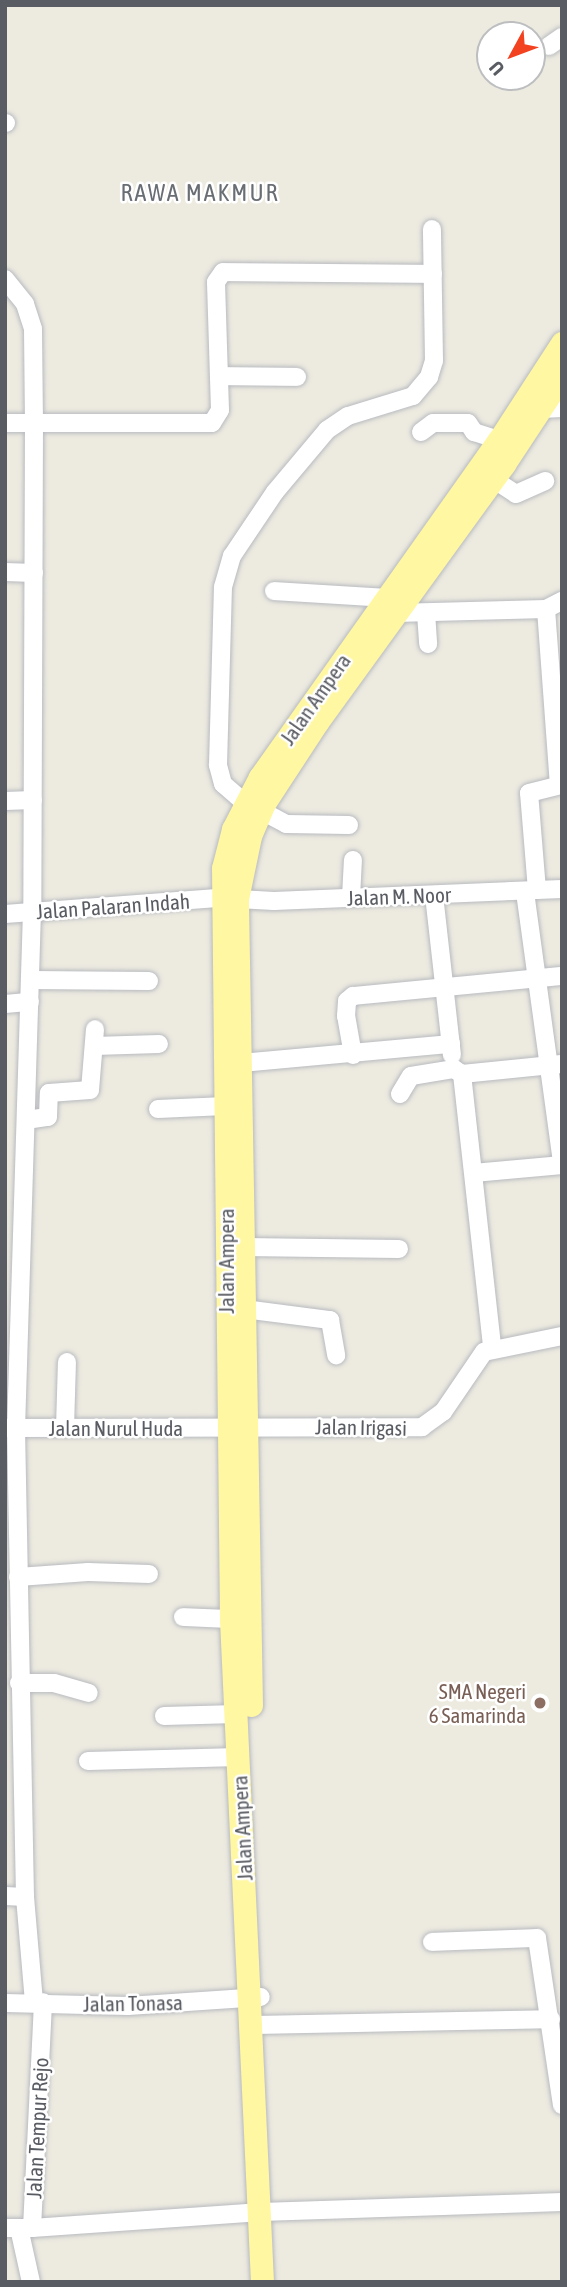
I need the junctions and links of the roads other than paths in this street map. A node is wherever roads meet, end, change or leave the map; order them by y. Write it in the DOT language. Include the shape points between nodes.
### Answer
graph roads {
  1 [pos="432,229"];
  2 [pos="433,274"];
  3 [pos="5,279"];
  4 [pos="562,343"];
  5 [pos="220,376"];
  6 [pos="562,376"];
  7 [pos="297,377"];
  8 [pos="551,409"];
  9 [pos="5,423"];
  10 [pos="34,424"];
  11 [pos="421,432"];
  12 [pos="499,440"];
  13 [pos="493,479"];
  14 [pos="545,481"];
  15 [pos="472,494"];
  16 [pos="5,572"];
  17 [pos="34,573"];
  18 [pos="274,591"];
  19 [pos="554,605"];
  20 [pos="391,606"];
  21 [pos="426,612"];
  22 [pos="428,644"];
  23 [pos="560,785"];
  24 [pos="33,800"];
  25 [pos="5,801"];
  26 [pos="252,806"];
  27 [pos="349,825"];
  28 [pos="353,860"];
  29 [pos="562,889"];
  30 [pos="531,891"];
  31 [pos="434,895"];
  32 [pos="351,897"];
  33 [pos="229,898"];
  34 [pos="32,911"];
  35 [pos="5,915"];
  36 [pos="562,976"];
  37 [pos="540,979"];
  38 [pos="30,981"];
  39 [pos="149,981"];
  40 [pos="448,988"];
  41 [pos="30,1002"];
  42 [pos="5,1004"];
  43 [pos="159,1044"];
  44 [pos="451,1044"];
  45 [pos="353,1055"];
  46 [pos="241,1063"];
  47 [pos="556,1064"];
  48 [pos="458,1071"];
  49 [pos="27,1092"];
  50 [pos="49,1093"];
  51 [pos="400,1094"];
  52 [pos="225,1105"];
  53 [pos="158,1109"];
  54 [pos="559,1115"];
  55 [pos="26,1120"];
  56 [pos="562,1164"];
  57 [pos="474,1173"];
  58 [pos="243,1247"];
  59 [pos="399,1249"];
  60 [pos="244,1309"];
  61 [pos="562,1336"];
  62 [pos="492,1347"];
  63 [pos="336,1355"];
  64 [pos="67,1362"];
  65 [pos="10,1428"];
  66 [pos="65,1428"];
  67 [pos="237,1428"];
  68 [pos="149,1574"];
  69 [pos="18,1577"];
  70 [pos="183,1617"];
  71 [pos="231,1619"];
  72 [pos="19,1683"];
  73 [pos="89,1693"];
  74 [pos="237,1714"];
  75 [pos="164,1716"];
  76 [pos="239,1757"];
  77 [pos="88,1761"];
  78 [pos="14,1805"];
  79 [pos="5,1896"];
  80 [pos="25,1896"];
  81 [pos="432,1942"];
  82 [pos="256,1997"];
  83 [pos="38,2002"];
  84 [pos="5,2003"];
  85 [pos="551,2019"];
  86 [pos="257,2024"];
  87 [pos="562,2105"];
  88 [pos="562,2202"];
  89 [pos="266,2212"];
  90 [pos="19,2228"];
  91 [pos="31,2282"];
  92 [pos="262,2282"];
  93 [pos="272,2282"];
  1 -- 2 [label="street"];
  2 -- 5 [label="street" via="223,272 216,282"];
  2 -- 26 [label="street" via="434,361 421,390 395,404 348,416 327,430 275,492 232,556 223,587 218,765 223,785"];
  3 -- 10 [label="street, Jalan Tempur Rejo" via="25,304 33,329"];
  4 -- 12 [label="main road, Jalan Ampera"];
  5 -- 7 [label="street"];
  5 -- 10 [label="street" via="218,418 206,426"];
  6 -- 8 [label="main road, Jalan Ampera"];
  8 -- 13 [label="main road, Jalan Ampera"];
  9 -- 10 [label="street"];
  10 -- 17 [label="street, Jalan Tempur Rejo"];
  11 -- 12 [label="street" via="433,423 467,423 474,432"];
  12 -- 15 [label="main road, Jalan Ampera"];
  13 -- 14 [label="street" via="516,494"];
  13 -- 15 [label="main road, Jalan Ampera"];
  15 -- 20 [label="main road, Jalan Ampera"];
  16 -- 17 [label="street"];
  17 -- 24 [label="street, Jalan Tempur Rejo"];
  18 -- 20 [label="street"];
  19 -- 21 [label="street"];
  19 -- 23 [label="street"];
  20 -- 21 [label="street"];
  20 -- 26 [label="main road, Jalan Ampera"];
  21 -- 22 [label="street"];
  23 -- 30 [label="street" via="529,793"];
  24 -- 25 [label="street"];
  24 -- 34 [label="street, Jalan Tempur Rejo"];
  26 -- 27 [label="street" via="286,824"];
  26 -- 33 [label="main road, Jalan Ampera" via="233,829"];
  28 -- 32 [label="street"];
  29 -- 30 [label="street, Jalan M. Noor"];
  30 -- 31 [label="street, Jalan M. Noor"];
  30 -- 37 [label="street"];
  31 -- 32 [label="street, Jalan M. Noor"];
  31 -- 40 [label="street"];
  32 -- 33 [label="street, Jalan M. Noor"];
  33 -- 34 [label="street, Jalan Palaran Indah"];
  33 -- 46 [label="main road, Jalan Ampera"];
  33 -- 52 [label="main road, Jalan Ampera"];
  34 -- 35 [label="street, Jalan Palaran Indah"];
  34 -- 38 [label="street, Jalan Tempur Rejo"];
  36 -- 37 [label="street"];
  37 -- 40 [label="street"];
  37 -- 47 [label="street"];
  38 -- 39 [label="street"];
  38 -- 41 [label="street, Jalan Tempur Rejo"];
  40 -- 44 [label="street"];
  40 -- 45 [label="street" via="353,996 347,1001 346,1016"];
  41 -- 42 [label="street"];
  41 -- 49 [label="street, Jalan Tempur Rejo"];
  43 -- 50 [label="street" via="94,1038 90,1090"];
  44 -- 45 [label="street"];
  44 -- 48 [label="street"];
  45 -- 46 [label="street"];
  46 -- 58 [label="main road, Jalan Ampera"];
  47 -- 48 [label="street"];
  47 -- 54 [label="street"];
  48 -- 51 [label="street" via="411,1076"];
  48 -- 57 [label="street"];
  49 -- 50 [label="street"];
  49 -- 55 [label="street, Jalan Tempur Rejo"];
  50 -- 55 [label="street" via="48,1117"];
  52 -- 53 [label="street"];
  52 -- 67 [label="main road, Jalan Ampera"];
  54 -- 56 [label="street"];
  55 -- 65 [label="street, Jalan Tempur Rejo"];
  56 -- 57 [label="street"];
  57 -- 62 [label="street"];
  58 -- 59 [label="street"];
  58 -- 60 [label="main road, Jalan Ampera"];
  60 -- 63 [label="street" via="330,1320"];
  60 -- 67 [label="main road, Jalan Ampera"];
  61 -- 62 [label="street"];
  62 -- 67 [label="street, Jalan Irigasi" via="473,1364 431,1425"];
  64 -- 66 [label="street"];
  65 -- 66 [label="street, Jalan Nurul Huda"];
  65 -- 69 [label="street, Jalan Tempur Rejo"];
  66 -- 67 [label="street, Jalan Nurul Huda"];
  67 -- 71 [label="main road, Jalan Ampera"];
  67 -- 82 [label="main road, Jalan Ampera" via="248,1639"];
  68 -- 69 [label="street"];
  69 -- 72 [label="street, Jalan Tempur Rejo"];
  70 -- 71 [label="street"];
  71 -- 74 [label="main road, Jalan Ampera"];
  72 -- 73 [label="street" via="54,1684"];
  72 -- 78 [label="street, Jalan Tempur Rejo"];
  74 -- 75 [label="street"];
  74 -- 76 [label="main road, Jalan Ampera"];
  76 -- 77 [label="street"];
  76 -- 82 [label="main road, Jalan Ampera"];
  78 -- 80 [label="street, Jalan Tempur Rejo"];
  79 -- 80 [label="street"];
  80 -- 83 [label="street, Jalan Tempur Rejo"];
  81 -- 85 [label="street" via="537,1938"];
  82 -- 83 [label="street, Jalan Tonasa" via="128,2006"];
  82 -- 86 [label="main road, Jalan Ampera"];
  83 -- 84 [label="street, Jalan Tonasa"];
  83 -- 90 [label="street, Jalan Tempur Rejo"];
  85 -- 86 [label="street"];
  85 -- 87 [label="street"];
  86 -- 89 [label="main road, Jalan Ampera"];
  88 -- 89 [label="street"];
  89 -- 90 [label="street"];
  89 -- 92 [label="main road, Jalan Ampera"];
  89 -- 93 [label="main road, Jalan Ampera"];
  90 -- 91 [label="street, Jalan Tempur Rejo"];
}
